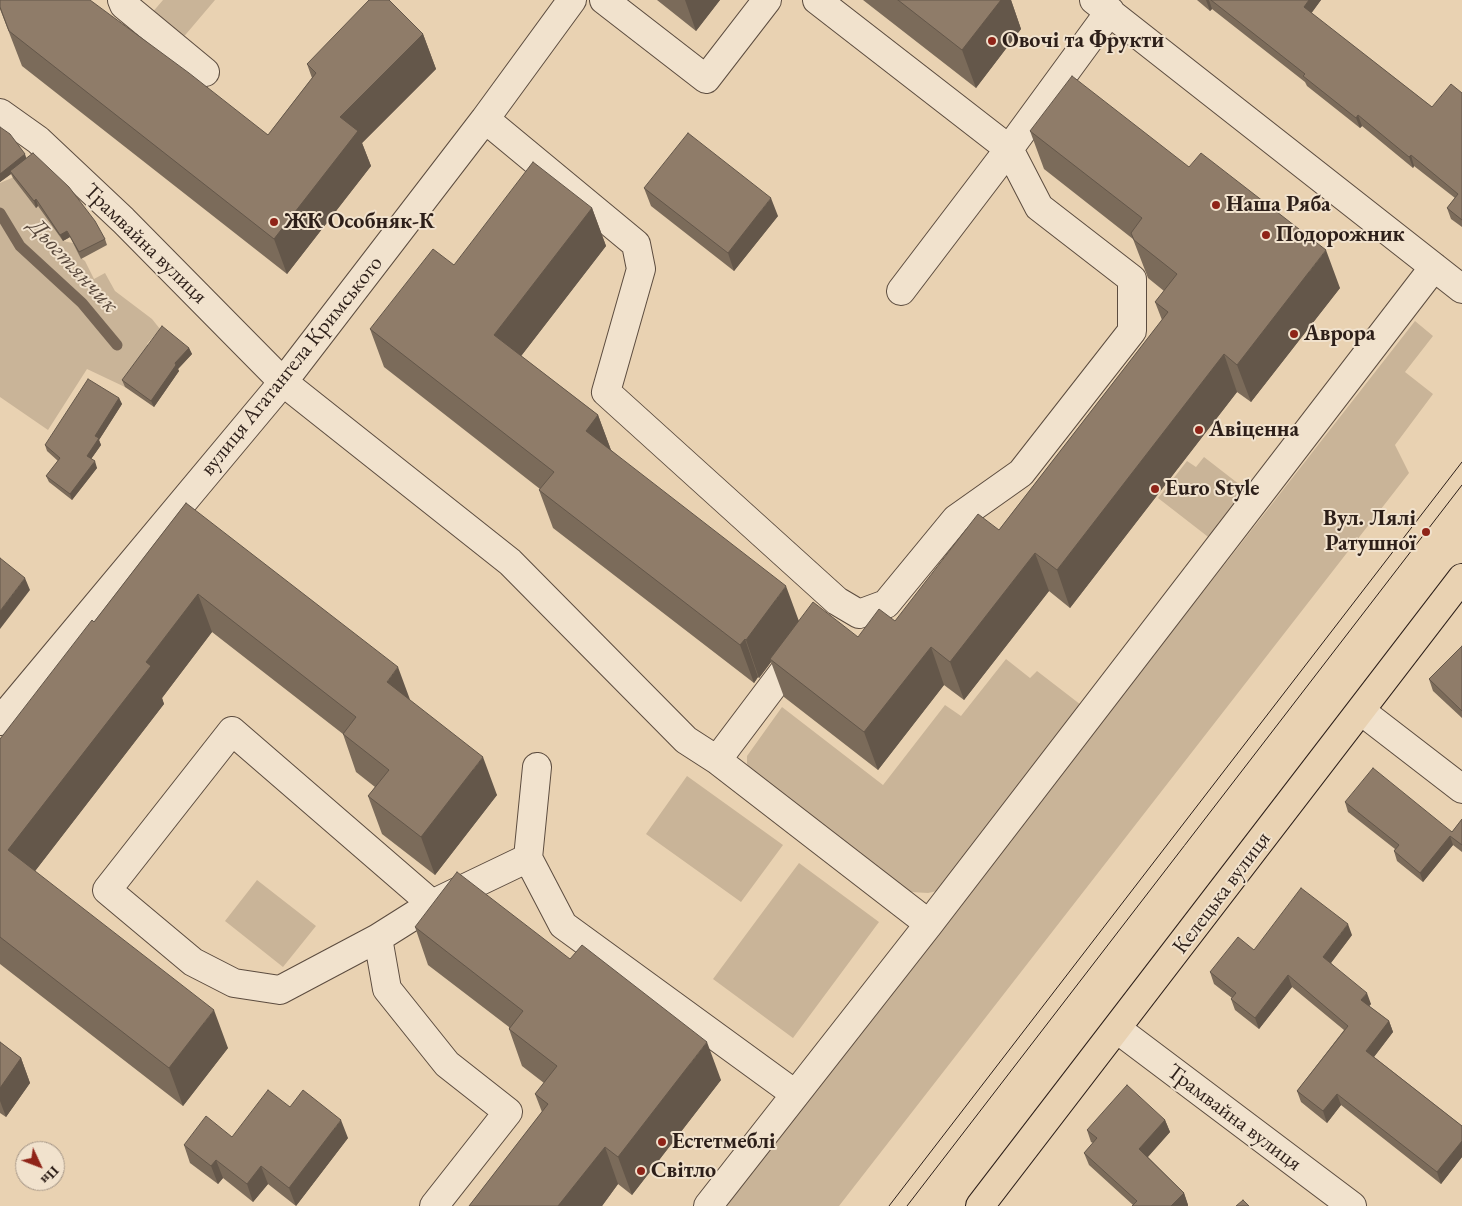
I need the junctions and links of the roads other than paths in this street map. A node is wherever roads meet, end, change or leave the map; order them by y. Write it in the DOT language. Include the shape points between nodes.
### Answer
graph roads {
  1 [pos="122,0"];
  2 [pos="572,0"];
  3 [pos="604,0"];
  4 [pos="767,0"];
  5 [pos="817,0"];
  6 [pos="1102,6"];
  7 [pos="205,72"];
  8 [pos="0,113"];
  9 [pos="485,119"];
  10 [pos="1009,149"];
  11 [pos="1434,267"];
  12 [pos="1462,289"];
  13 [pos="901,291"];
  14 [pos="284,382"];
  15 [pos="1462,578"];
  16 [pos="836,600"];
  17 [pos="1361,711"];
  18 [pos="0,721"];
  19 [pos="718,760"];
  20 [pos="538,767"];
  21 [pos="1462,789"];
  22 [pos="528,858"];
  23 [pos="432,904"];
  24 [pos="929,924"];
  25 [pos="378,938"];
  26 [pos="1117,1029"];
  27 [pos="795,1094"];
  28 [pos="434,1206"];
  29 [pos="708,1206"];
  30 [pos="980,1206"];
  31 [pos="1352,1206"];
  1 -- 7 [label="street"];
  2 -- 9 [label="street, вулиця Агатангела Кримського"];
  3 -- 4 [label="street" via="706,79"];
  5 -- 10 [label="street"];
  6 -- 10 [label="street"];
  6 -- 11 [label="street"];
  8 -- 14 [label="street, Трамвайна вулиця" via="38,140"];
  9 -- 14 [label="street, вулиця Агатангела Кримського"];
  9 -- 16 [label="street" via="636,244 641,269 606,392"];
  10 -- 13 [label="street"];
  10 -- 16 [label="street" via="1039,207 1132,279 1132,331 1021,473 956,519 886,604 859,614"];
  11 -- 12 [label="street"];
  11 -- 24 [label="street"];
  14 -- 18 [label="street, вулиця Агатангела Кримського"];
  14 -- 19 [label="street, Трамвайна вулиця" via="510,562 686,740"];
  15 -- 17 [label="main road, Келецька вулиця"];
  16 -- 19 [label="street"];
  17 -- 21 [label="street"];
  17 -- 26 [label="main road, Келецька вулиця"];
  19 -- 24 [label="street, Трамвайна вулиця"];
  20 -- 22 [label="street"];
  22 -- 23 [label="street"];
  22 -- 27 [label="street" via="563,925"];
  23 -- 25 [label="street"];
  23 -- 25 [label="street" via="232,731 107,890 193,962 234,983 280,990"];
  24 -- 27 [label="street"];
  25 -- 28 [label="street" via="387,990 447,1064 508,1112"];
  26 -- 30 [label="main road, Келецька вулиця"];
  26 -- 31 [label="street, Трамвайна вулиця"];
  27 -- 29 [label="street"];
}
